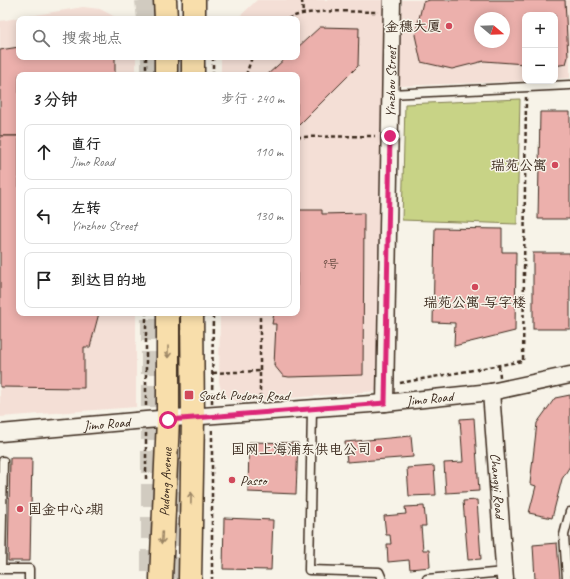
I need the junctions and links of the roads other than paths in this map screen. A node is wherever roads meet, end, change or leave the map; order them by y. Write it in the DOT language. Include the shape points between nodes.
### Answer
graph roads {
  1 [pos="166,0"];
  2 [pos="194,0"];
  3 [pos="392,6"];
  4 [pos="166,16"];
  5 [pos="194,16"];
  6 [pos="166,60"];
  7 [pos="193,60"];
  8 [pos="166,72"];
  9 [pos="193,72"];
  10 [pos="570,85"];
  11 [pos="390,94"];
  12 [pos="168,316"];
  13 [pos="192,316"];
  14 [pos="570,375"];
  15 [pos="491,392"];
  16 [pos="385,403"];
  17 [pos="312,409"];
  18 [pos="203,417"];
  19 [pos="168,420"];
  20 [pos="0,433"];
  21 [pos="3,461"];
  22 [pos="570,512"];
  23 [pos="1,569"];
  24 [pos="505,575"];
  25 [pos="29,579"];
  26 [pos="160,579"];
  27 [pos="190,579"];
  28 [pos="382,579"];
  29 [pos="427,579"];
  30 [pos="566,579"];
  1 -- 4 [label="main road"];
  2 -- 5 [label="main road"];
  3 -- 11 [label="street, Yinzhou Street"];
  6 -- 8 [label="main road"];
  7 -- 9 [label="main road"];
  10 -- 11 [label="lane"];
  11 -- 16 [label="street, Yinzhou Street"];
  12 -- 19 [label="main road, Pudong Avenue, one-way"];
  13 -- 18 [label="main road, Pudong Avenue"];
  14 -- 15 [label="street, Jimo Road"];
  15 -- 16 [label="street, Jimo Road"];
  15 -- 24 [label="street, Changyi Road"];
  16 -- 17 [label="street, Jimo Road"];
  17 -- 18 [label="street, Jimo Road"];
  17 -- 28 [label="lane" via="309,570 379,572"];
  18 -- 19 [label="street, Jimo Road"];
  27 -- 18 [label="main road, Pudong Avenue, one-way"];
  19 -- 20 [label="street, Jimo Road"];
  19 -- 26 [label="main road, Pudong Avenue, one-way"];
  21 -- 23 [label="lane"];
  22 -- 30 [label="lane" via="564,535"];
  23 -- 25 [label="lane" via="29,569"];
  24 -- 29 [label="lane"];
}
